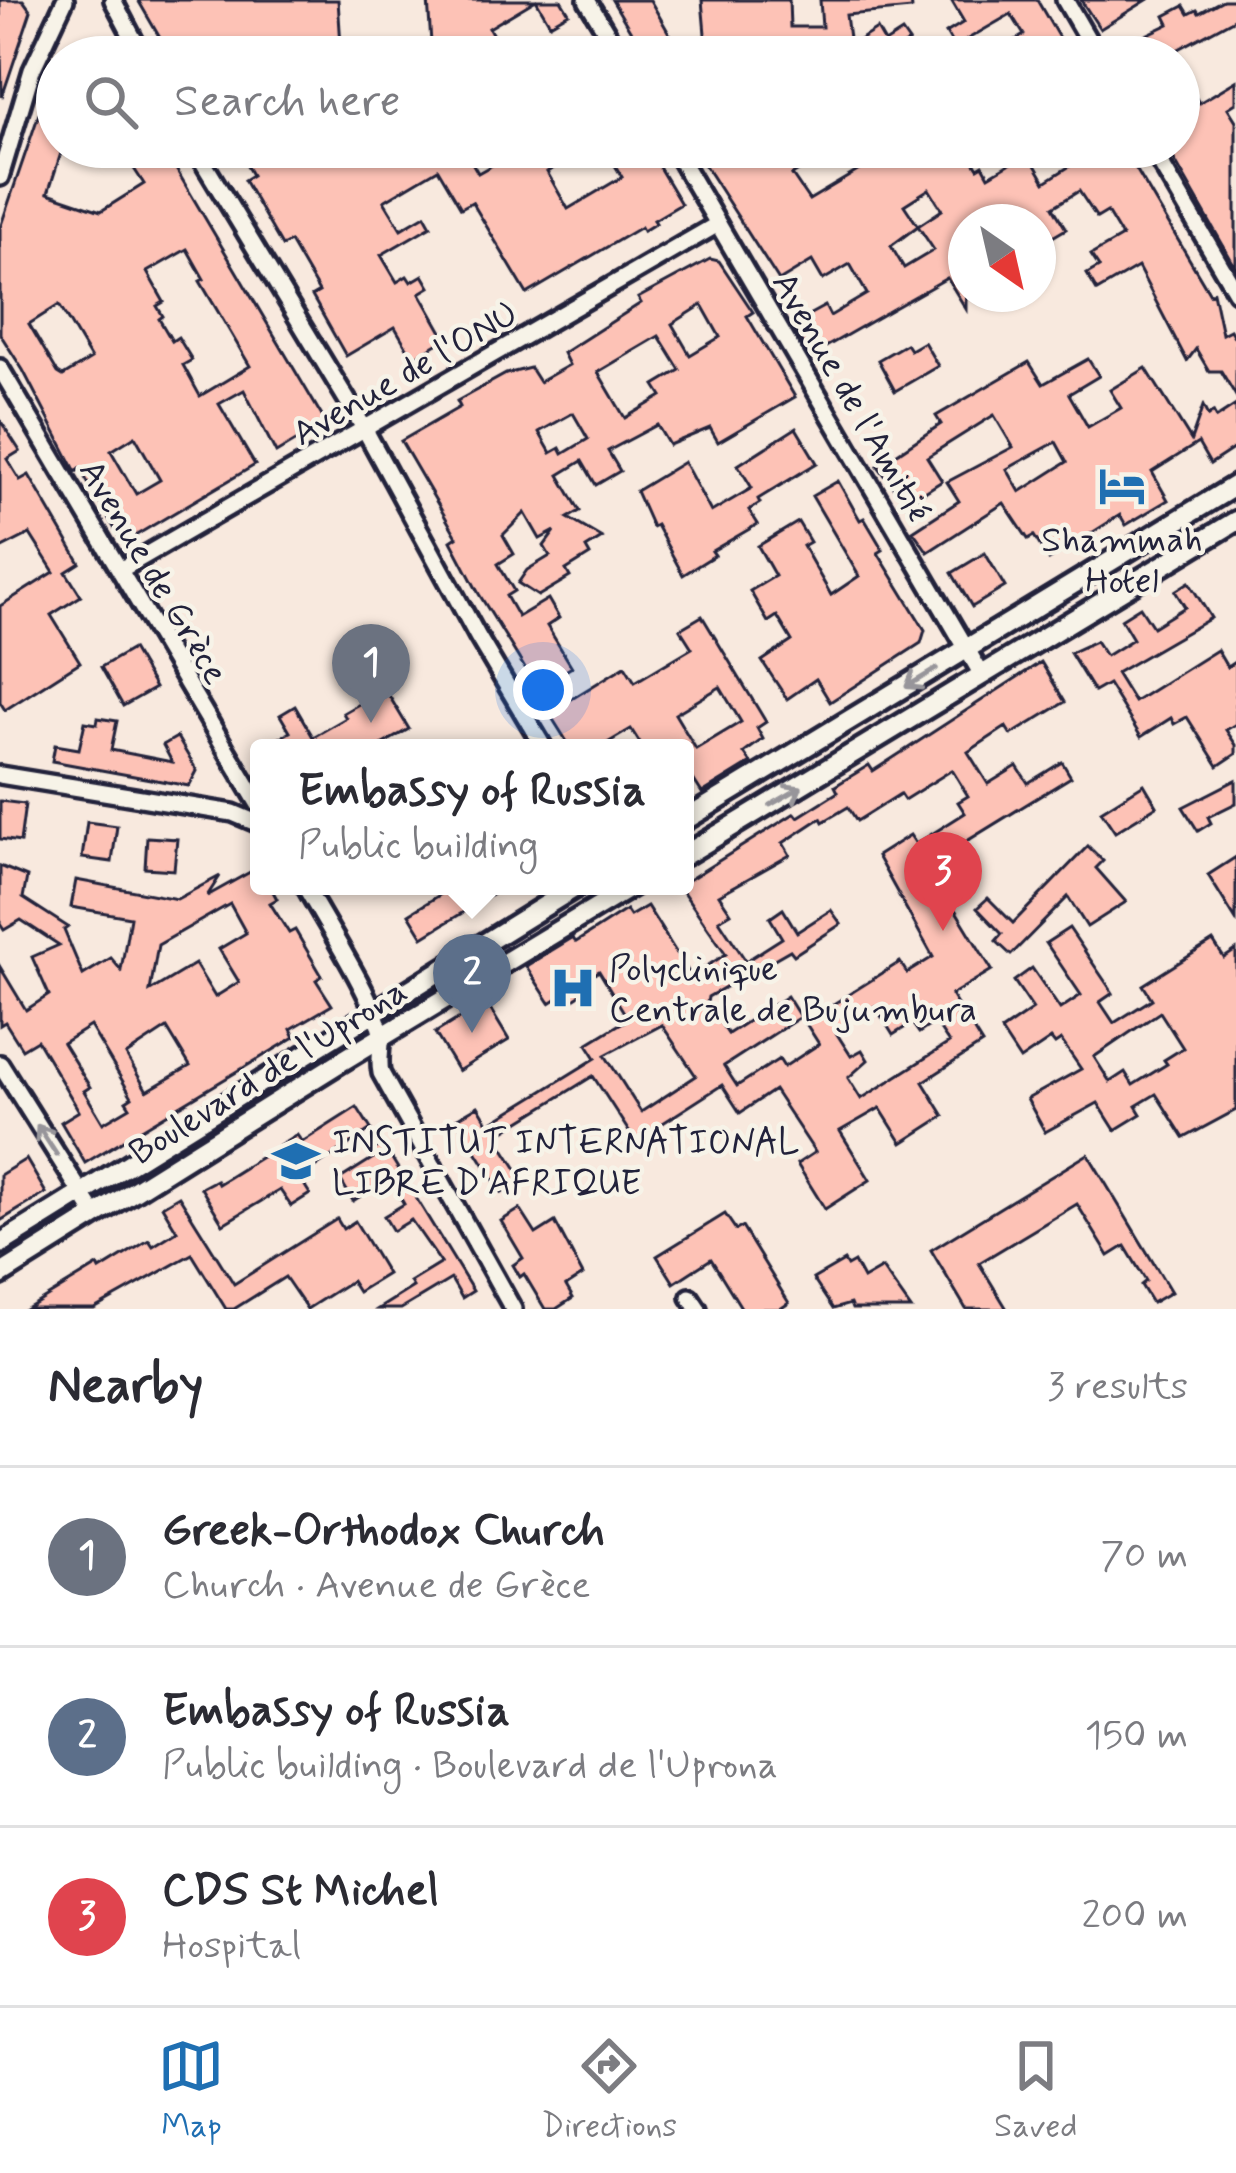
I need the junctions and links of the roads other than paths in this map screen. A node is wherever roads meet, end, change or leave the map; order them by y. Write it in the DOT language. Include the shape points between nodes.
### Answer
graph roads {
  1 [pos="65,0"];
  2 [pos="113,0"];
  3 [pos="587,0"];
  4 [pos="1065,0"];
  5 [pos="48,36"];
  6 [pos="132,36"];
  7 [pos="608,36"];
  8 [pos="1086,36"];
  9 [pos="36,62"];
  10 [pos="207,168"];
  11 [pos="685,168"];
  12 [pos="1163,168"];
  13 [pos="0,178"];
  14 [pos="718,224"];
  15 [pos="1236,292"];
  16 [pos="0,368"];
  17 [pos="364,428"];
  18 [pos="1236,485"];
  19 [pos="1236,521"];
  20 [pos="120,570"];
  21 [pos="966,650"];
  22 [pos="982,675"];
  23 [pos="539,739"];
  24 [pos="0,775"];
  25 [pos="250,790"];
  26 [pos="694,815"];
  27 [pos="250,820"];
  28 [pos="694,850"];
  29 [pos="310,895"];
  30 [pos="562,895"];
  31 [pos="616,895"];
  32 [pos="373,1011"];
  33 [pos="381,1037"];
  34 [pos="0,1064"];
  35 [pos="81,1194"];
  36 [pos="95,1215"];
  37 [pos="0,1244"];
  38 [pos="0,1275"];
  39 [pos="513,1309"];
  1 -- 5 [label="street"];
  2 -- 6 [label="street"];
  3 -- 7 [label="street"];
  4 -- 8 [label="street"];
  9 -- 13 [label="street"];
  10 -- 17 [label="street"];
  11 -- 14 [label="street, Avenue de l'Amitié"];
  12 -- 15 [label="street"];
  14 -- 17 [label="street, Avenue de l'ONU"];
  14 -- 21 [label="street, Avenue de l'Amitié"];
  16 -- 20 [label="street, Avenue de Grèce"];
  17 -- 20 [label="street, Avenue de l'ONU"];
  17 -- 23 [label="street"];
  18 -- 21 [label="street"];
  19 -- 22 [label="street"];
  20 -- 25 [label="street, Avenue de Grèce"];
  21 -- 22 [label="street, Avenue de l'Amitié"];
  21 -- 26 [label="street, one-way"];
  28 -- 22 [label="street, one-way"];
  24 -- 27 [label="street"];
  29 -- 32 [label="street"];
  30 -- 32 [label="street, Boulevard de l'Uprona"];
  31 -- 33 [label="street, Boulevard de l'Uprona"];
  32 -- 33 [label="street"];
  32 -- 35 [label="street, Boulevard de l'Uprona"];
  33 -- 36 [label="street, Boulevard de l'Uprona"];
  33 -- 39 [label="street" via="381,1073"];
  35 -- 34 [label="street, one-way"];
  35 -- 36 [label="street"];
  35 -- 37 [label="street, Boulevard de l'Uprona"];
  36 -- 38 [label="street, Boulevard de l'Uprona"];
}
